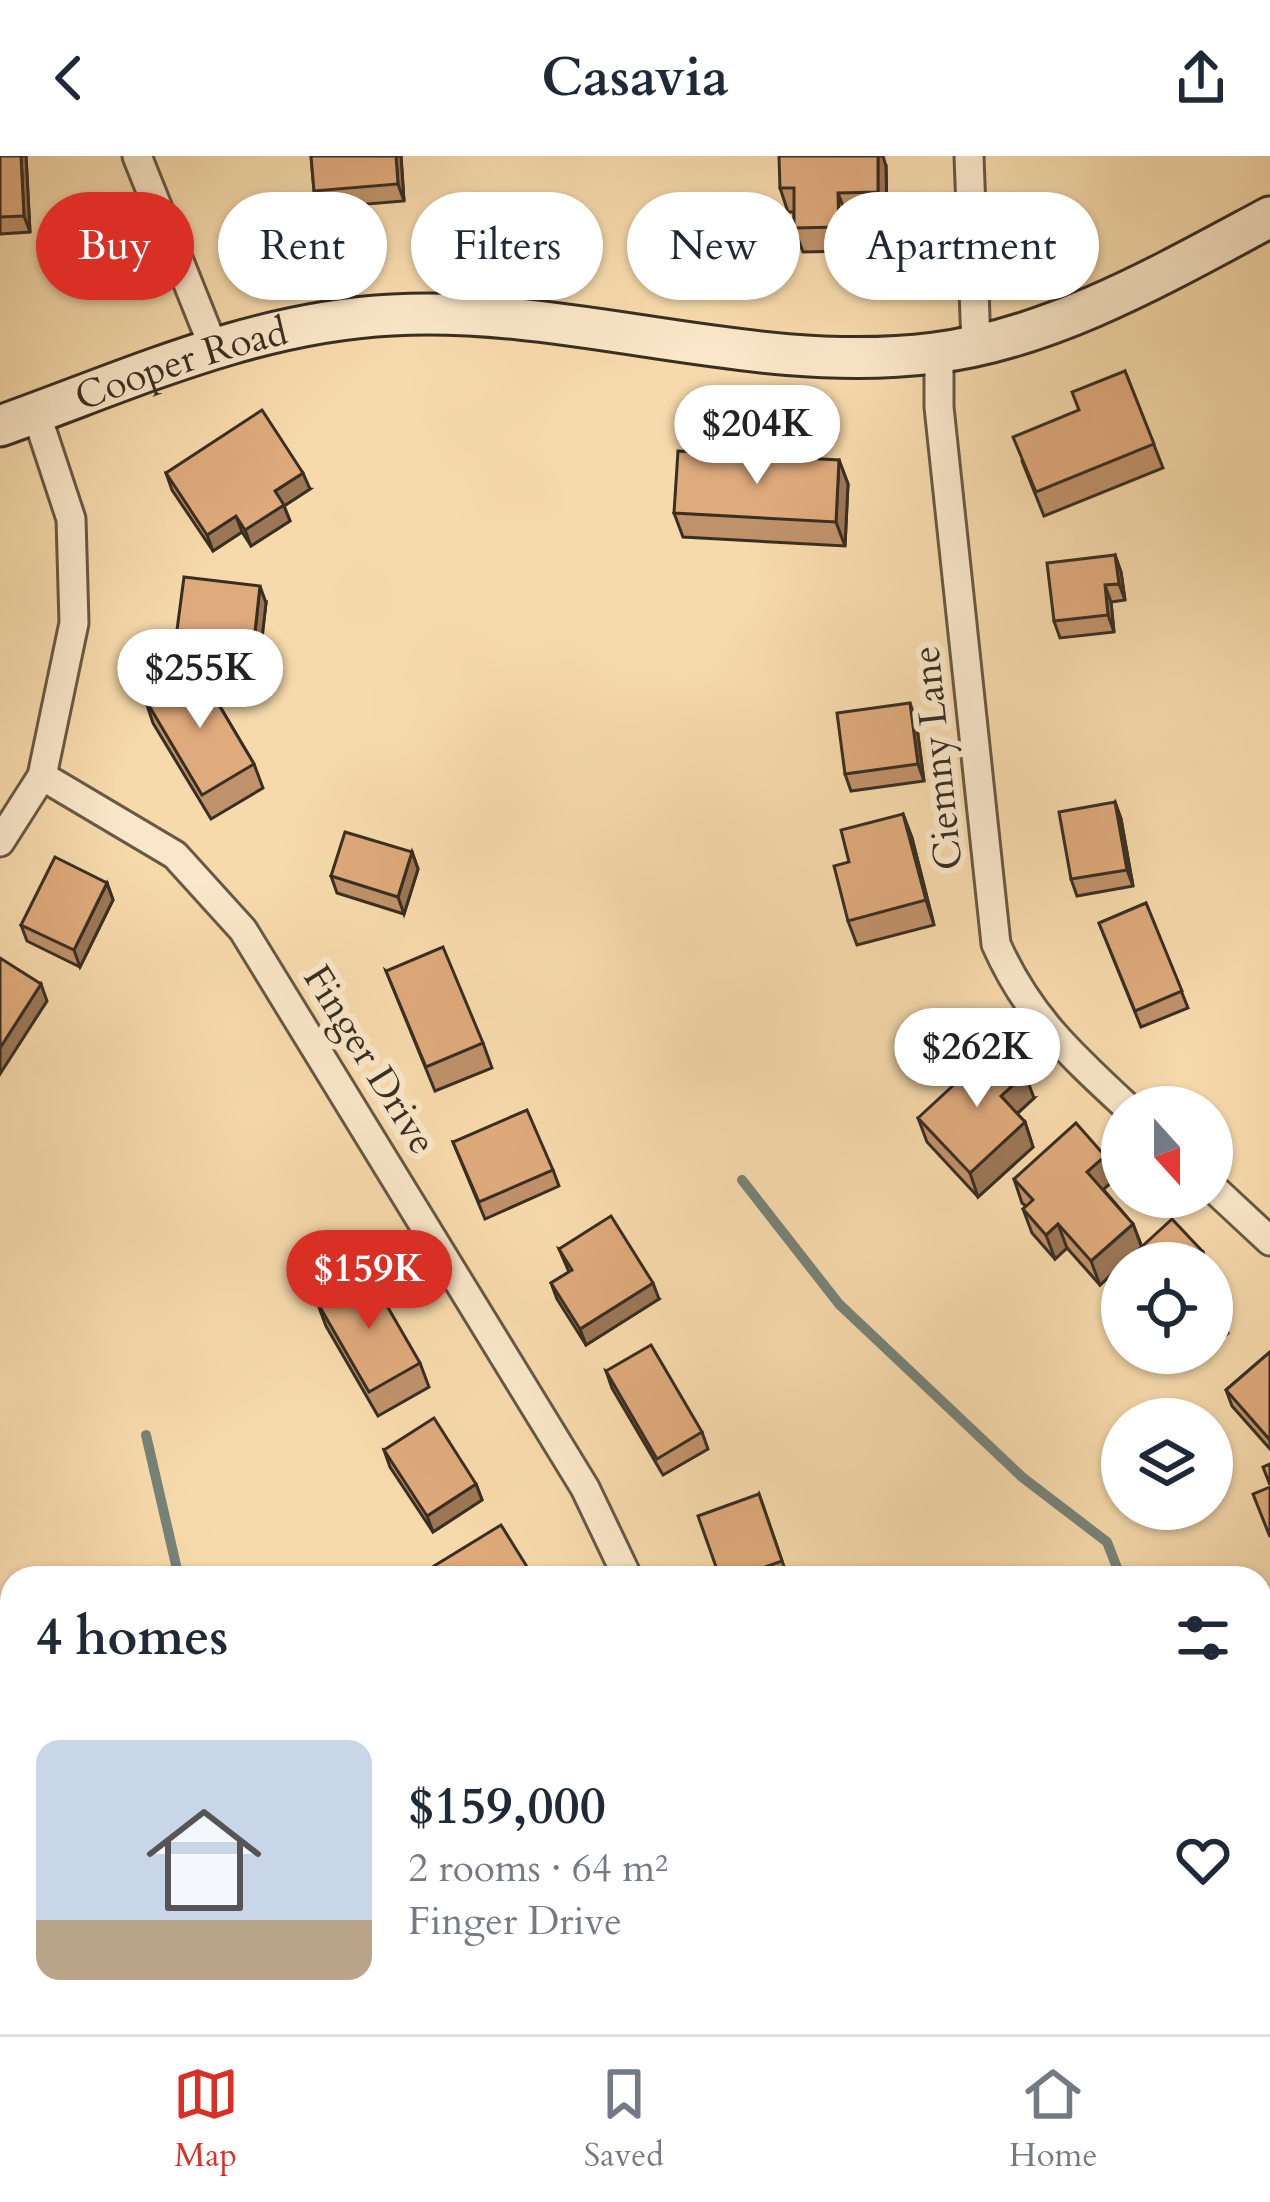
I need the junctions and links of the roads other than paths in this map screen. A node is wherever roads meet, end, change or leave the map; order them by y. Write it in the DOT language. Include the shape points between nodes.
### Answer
graph roads {
  1 [pos="137,156"];
  2 [pos="969,156"];
  3 [pos="1270,217"];
  4 [pos="214,346"];
  5 [pos="957,348"];
  6 [pos="18,420"];
  7 [pos="42,776"];
  8 [pos="0,842"];
  9 [pos="1104,1086"];
  10 [pos="1233,1207"];
  11 [pos="1270,1241"];
  12 [pos="622,1566"];
  1 -- 4 [label="street"];
  2 -- 5 [label="street, Ciemny Lane"];
  3 -- 5 [label="street, Cooper Road" via="1072,314"];
  4 -- 5 [label="street, Cooper Road" via="304,325 464,312 806,354 879,358"];
  4 -- 6 [label="street, Cooper Road"];
  5 -- 9 [label="street, Ciemny Lane" via="939,407 996,944 1018,995"];
  6 -- 7 [label="street" via="70,519 74,570 74,623"];
  7 -- 8 [label="street"];
  7 -- 12 [label="street, Finger Drive" via="175,855 244,930 585,1488"];
  10 -- 11 [label="street"];
}
